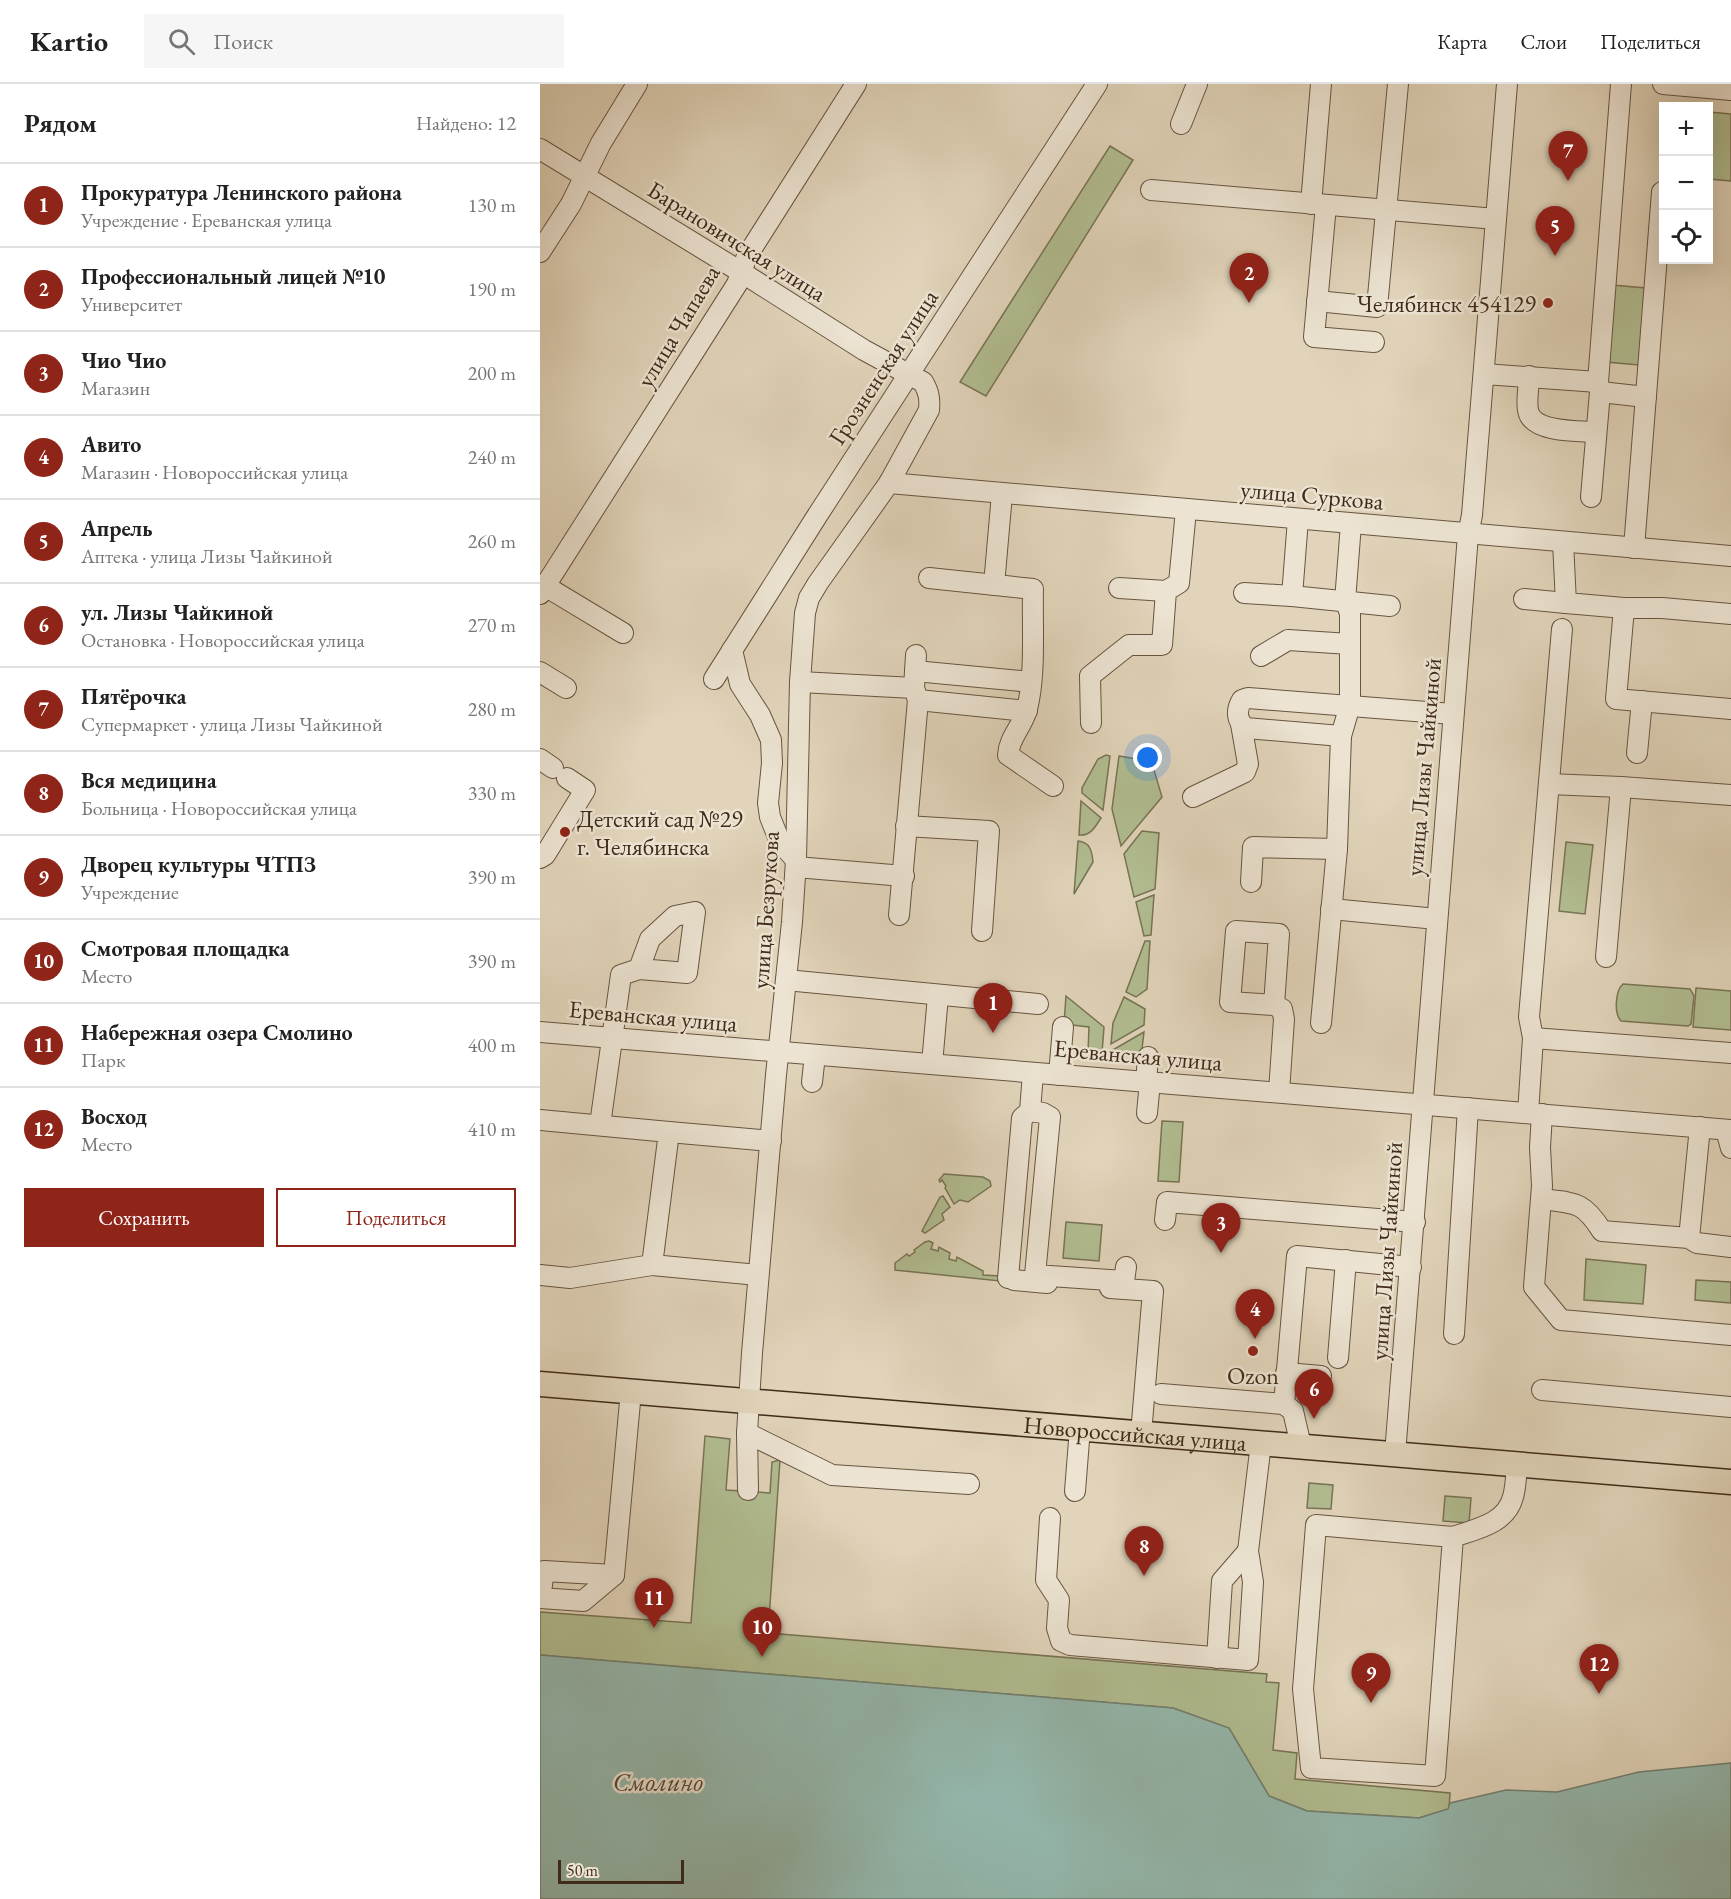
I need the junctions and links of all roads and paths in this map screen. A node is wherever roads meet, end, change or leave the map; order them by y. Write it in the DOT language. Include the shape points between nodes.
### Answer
graph roads {
  1 [pos="637,84"];
  2 [pos="856,84"];
  3 [pos="1097,84"];
  4 [pos="1197,84"];
  5 [pos="1321,84"];
  6 [pos="1398,84"];
  7 [pos="1507,84"];
  8 [pos="1621,84"];
  9 [pos="1663,84"];
  10 [pos="1731,90"];
  11 [pos="1181,124"];
  12 [pos="540,150"];
  13 [pos="583,176"];
  14 [pos="1151,190"];
  15 [pos="1318,204"];
  16 [pos="1387,210"];
  17 [pos="1661,210"];
  18 [pos="1496,219"];
  19 [pos="540,252"];
  20 [pos="741,272"];
  21 [pos="1317,301"];
  22 [pos="1374,342"];
  23 [pos="909,374"];
  24 [pos="1484,374"];
  25 [pos="1529,376"];
  26 [pos="1599,387"];
  27 [pos="1646,397"];
  28 [pos="1596,432"];
  29 [pos="889,483"];
  30 [pos="1008,494"];
  31 [pos="1591,497"];
  32 [pos="1186,510"];
  33 [pos="1298,519"];
  34 [pos="1351,524"];
  35 [pos="1468,535"];
  36 [pos="1563,542"];
  37 [pos="1634,548"];
  38 [pos="1731,556"];
  39 [pos="929,578"];
  40 [pos="1000,586"];
  41 [pos="1119,588"];
  42 [pos="542,590"];
  43 [pos="1166,591"];
  44 [pos="1244,593"];
  45 [pos="1292,596"];
  46 [pos="1524,599"];
  47 [pos="1345,601"];
  48 [pos="1566,603"];
  49 [pos="1390,606"];
  50 [pos="1624,608"];
  51 [pos="1731,614"];
  52 [pos="1562,629"];
  53 [pos="623,633"];
  54 [pos="1350,644"];
  55 [pos="732,650"];
  56 [pos="1261,656"];
  57 [pos="540,672"];
  58 [pos="916,678"];
  59 [pos="714,679"];
  60 [pos="800,682"];
  61 [pos="1031,682"];
  62 [pos="566,688"];
  63 [pos="1642,701"];
  64 [pos="1350,705"];
  65 [pos="1731,709"];
  66 [pos="1027,711"];
  67 [pos="1453,714"];
  68 [pos="1091,723"];
  69 [pos="1241,724"];
  70 [pos="1341,736"];
  71 [pos="1637,753"];
  72 [pos="554,768"];
  73 [pos="1549,784"];
  74 [pos="1053,786"];
  75 [pos="1621,787"];
  76 [pos="1731,795"];
  77 [pos="1193,797"];
  78 [pos="906,826"];
  79 [pos="1337,849"];
  80 [pos="540,858"];
  81 [pos="796,863"];
  82 [pos="904,876"];
  83 [pos="1251,882"];
  84 [pos="1331,909"];
  85 [pos="900,915"];
  86 [pos="1437,918"];
  87 [pos="982,931"];
  88 [pos="1606,957"];
  89 [pos="639,969"];
  90 [pos="786,981"];
  91 [pos="938,996"];
  92 [pos="1038,1004"];
  93 [pos="1274,1005"];
  94 [pos="1321,1023"];
  95 [pos="1063,1027"];
  96 [pos="540,1032"];
  97 [pos="611,1038"];
  98 [pos="1533,1038"];
  99 [pos="779,1052"];
  100 [pos="1731,1053"];
  101 [pos="815,1055"];
  102 [pos="1148,1058"];
  103 [pos="932,1064"];
  104 [pos="1033,1073"];
  105 [pos="1059,1075"];
  106 [pos="812,1082"];
  107 [pos="1148,1082"];
  108 [pos="1279,1092"];
  109 [pos="1423,1105"];
  110 [pos="1468,1108"];
  111 [pos="1030,1111"];
  112 [pos="1147,1113"];
  113 [pos="1535,1114"];
  114 [pos="540,1120"];
  115 [pos="600,1125"];
  116 [pos="1700,1127"];
  117 [pos="669,1132"];
  118 [pos="1729,1136"];
  119 [pos="771,1141"];
  120 [pos="1541,1199"];
  121 [pos="1165,1220"];
  122 [pos="1415,1222"];
  123 [pos="1689,1238"];
  124 [pos="1731,1247"];
  125 [pos="1346,1260"];
  126 [pos="652,1265"];
  127 [pos="1126,1267"];
  128 [pos="1411,1267"];
  129 [pos="540,1275"];
  130 [pos="758,1275"];
  131 [pos="1455,1334"];
  132 [pos="1731,1335"];
  133 [pos="1338,1358"];
  134 [pos="1286,1373"];
  135 [pos="1321,1376"];
  136 [pos="540,1384"];
  137 [pos="1542,1390"];
  138 [pos="631,1391"];
  139 [pos="1161,1394"];
  140 [pos="749,1401"];
  141 [pos="1284,1404"];
  142 [pos="1731,1407"];
  143 [pos="1080,1428"];
  144 [pos="747,1433"];
  145 [pos="1141,1434"];
  146 [pos="1261,1443"];
  147 [pos="1301,1446"];
  148 [pos="1395,1454"];
  149 [pos="1517,1464"];
  150 [pos="1731,1482"];
  151 [pos="969,1484"];
  152 [pos="748,1490"];
  153 [pos="1075,1491"];
  154 [pos="1050,1518"];
  155 [pos="1453,1537"];
  156 [pos="1248,1551"];
  157 [pos="614,1575"];
  158 [pos="540,1598"];
  159 [pos="1217,1658"];
  1 -- 13 [label="street"];
  2 -- 20 [label="street, улица Чапаева" via="747,256"];
  3 -- 23 [label="street, Грозненская улица"];
  4 -- 11 [label="street"];
  5 -- 15 [label="street"];
  6 -- 16 [label="street"];
  7 -- 18 [label="street, улица Лизы Чайкиной"];
  8 -- 26 [label="street"];
  9 -- 10 [label="street"];
  12 -- 13 [label="street, Барановичская улица"];
  13 -- 19 [label="street" via="571,204"];
  13 -- 20 [label="street, Барановичская улица"];
  14 -- 15 [label="street"];
  15 -- 16 [label="street"];
  15 -- 21 [label="street"];
  16 -- 18 [label="street"];
  16 -- 21 [label="street" via="1377,307"];
  17 -- 27 [label="street"];
  18 -- 24 [label="street, улица Лизы Чайкиной"];
  20 -- 23 [label="street, Барановичская улица"];
  20 -- 42 [label="street, улица Чапаева"];
  21 -- 22 [label="street" via="1314,337"];
  23 -- 29 [label="street, Барановичская улица" via="928,390 930,410"];
  23 -- 55 [label="street, Грозненская улица"];
  24 -- 25 [label="street"];
  24 -- 35 [label="street, улица Лизы Чайкиной"];
  25 -- 26 [label="street"];
  25 -- 28 [label="street" via="1527,412 1532,420 1557,429"];
  26 -- 27 [label="street"];
  26 -- 28 [label="street"];
  27 -- 37 [label="street"];
  28 -- 31 [label="street"];
  29 -- 30 [label="street, улица Суркова"];
  29 -- 60 [label="street, улица Безрукова" via="809,598"];
  30 -- 32 [label="street, улица Суркова"];
  30 -- 40 [label="street"];
  32 -- 33 [label="street, улица Суркова"];
  32 -- 43 [label="street" via="1179,583"];
  33 -- 34 [label="street, улица Суркова"];
  33 -- 45 [label="street"];
  34 -- 35 [label="street, улица Суркова"];
  34 -- 47 [label="street"];
  35 -- 36 [label="street, улица Суркова"];
  35 -- 67 [label="street, улица Лизы Чайкиной"];
  36 -- 37 [label="street, улица Суркова"];
  36 -- 48 [label="street"];
  37 -- 38 [label="street, улица Суркова"];
  39 -- 40 [label="street"];
  40 -- 61 [label="street" via="1033,589"];
  41 -- 43 [label="street"];
  42 -- 53 [label="street"];
  43 -- 68 [label="street" via="1162,645 1129,645 1090,676"];
  44 -- 45 [label="street"];
  45 -- 47 [label="street"];
  46 -- 48 [label="street"];
  47 -- 49 [label="street"];
  47 -- 54 [label="street" via="1350,613"];
  48 -- 50 [label="street"];
  50 -- 51 [label="street"];
  50 -- 63 [label="street" via="1616,699"];
  52 -- 73 [label="street"];
  54 -- 56 [label="street" via="1288,640"];
  54 -- 64 [label="street"];
  55 -- 59 [label="street, Грозненская улица"];
  55 -- 81 [label="street" via="740,684 771,740 770,817 780,842"];
  57 -- 62 [label="street"];
  58 -- 60 [label="street"];
  58 -- 61 [label="street"];
  58 -- 66 [label="street"];
  58 -- 78 [label="street"];
  60 -- 81 [label="street, улица Безрукова"];
  61 -- 66 [label="street"];
  63 -- 65 [label="street"];
  63 -- 71 [label="street"];
  64 -- 67 [label="street"];
  64 -- 69 [label="street" via="1248,698 1239,706"];
  64 -- 70 [label="street"];
  66 -- 74 [label="street" via="1009,744 1008,755"];
  67 -- 86 [label="street, улица Лизы Чайкиной"];
  69 -- 70 [label="street" via="1246,728"];
  69 -- 77 [label="street" via="1248,764 1245,772"];
  70 -- 79 [label="street"];
  72 -- 80 [label="street" via="585,790"];
  73 -- 75 [label="street"];
  73 -- 98 [label="street" via="1529,1017"];
  75 -- 76 [label="street"];
  75 -- 88 [label="street"];
  78 -- 82 [label="street"];
  78 -- 87 [label="street" via="989,831"];
  79 -- 83 [label="street" via="1253,847"];
  79 -- 84 [label="street"];
  81 -- 82 [label="street"];
  81 -- 90 [label="street, улица Безрукова"];
  82 -- 85 [label="street"];
  84 -- 86 [label="street"];
  84 -- 94 [label="street"];
  86 -- 109 [label="street, улица Лизы Чайкиной"];
  89 -- 97 [label="street" via="621,975"];
  90 -- 91 [label="street"];
  90 -- 99 [label="street, улица Безрукова"];
  91 -- 92 [label="street"];
  91 -- 103 [label="street"];
  93 -- 108 [label="street" via="1282,1009 1284,1019"];
  95 -- 105 [label="street"];
  96 -- 97 [label="street, Ереванская улица"];
  97 -- 99 [label="street, Ереванская улица"];
  97 -- 115 [label="street"];
  98 -- 100 [label="street"];
  98 -- 113 [label="street"];
  99 -- 101 [label="street, Ереванская улица"];
  99 -- 119 [label="street, улица Безрукова"];
  101 -- 103 [label="street, Ереванская улица"];
  101 -- 106 [label="street"];
  102 -- 107 [label="street"];
  103 -- 104 [label="street, Ереванская улица"];
  104 -- 105 [label="street, Ереванская улица"];
  104 -- 111 [label="street"];
  105 -- 107 [label="street, Ереванская улица"];
  107 -- 108 [label="street, Ереванская улица"];
  107 -- 112 [label="street"];
  108 -- 109 [label="street, Ереванская улица"];
  109 -- 110 [label="street, Ереванская улица"];
  109 -- 122 [label="street, улица Лизы Чайкиной"];
  110 -- 113 [label="street, Ереванская улица"];
  110 -- 131 [label="street"];
  111 -- 127 [label="street" via="1050,1117 1035,1275 1124,1281"];
  111 -- 145 [label="street" via="1022,1118 1011,1279 1153,1291"];
  113 -- 116 [label="street, Ереванская улица"];
  113 -- 120 [label="street"];
  114 -- 115 [label="street"];
  115 -- 117 [label="street"];
  116 -- 118 [label="street, Ереванская улица"];
  116 -- 123 [label="street"];
  117 -- 119 [label="street"];
  117 -- 126 [label="street"];
  119 -- 130 [label="street, улица Безрукова"];
  120 -- 123 [label="street" via="1573,1202 1591,1213 1602,1231"];
  120 -- 132 [label="street" via="1534,1287 1561,1320"];
  121 -- 122 [label="street" via="1167,1202"];
  122 -- 128 [label="street, улица Лизы Чайкиной"];
  123 -- 124 [label="street" via="1697,1243"];
  125 -- 128 [label="street"];
  125 -- 133 [label="street"];
  125 -- 134 [label="street" via="1297,1256"];
  126 -- 129 [label="street" via="570,1278"];
  126 -- 130 [label="street"];
  128 -- 148 [label="street, улица Лизы Чайкиной"];
  130 -- 140 [label="street, улица Безрукова"];
  134 -- 135 [label="street"];
  134 -- 141 [label="street"];
  136 -- 138 [label="main road, Новороссийская улица"];
  137 -- 142 [label="street"];
  138 -- 140 [label="main road, Новороссийская улица"];
  138 -- 157 [label="street"];
  139 -- 141 [label="street"];
  140 -- 143 [label="main road, Новороссийская улица"];
  140 -- 144 [label="street, улица Безрукова"];
  141 -- 147 [label="street" via="1293,1411"];
  143 -- 145 [label="main road, Новороссийская улица"];
  143 -- 153 [label="street"];
  144 -- 151 [label="street" via="832,1475"];
  144 -- 152 [label="street, улица Безрукова"];
  145 -- 146 [label="main road, Новороссийская улица"];
  146 -- 147 [label="main road, Новороссийская улица"];
  146 -- 156 [label="street"];
  147 -- 148 [label="main road, Новороссийская улица"];
  148 -- 149 [label="main road, Новороссийская улица"];
  149 -- 150 [label="main road, Новороссийская улица"];
  149 -- 155 [label="street" via="1513,1498 1502,1517"];
  154 -- 159 [label="street" via="1046,1580 1059,1600 1057,1628 1062,1641 1070,1645"];
  155 -- 155 [label="street" via="1316,1525 1303,1689 1311,1768 1435,1776"];
  156 -- 159 [label="street" via="1222,1581"];
  156 -- 159 [label="street" via="1253,1582 1248,1660"];
  157 -- 158 [label="street" via="584,1601"];
  157 -- 158 [label="street" via="544,1571"];
}
